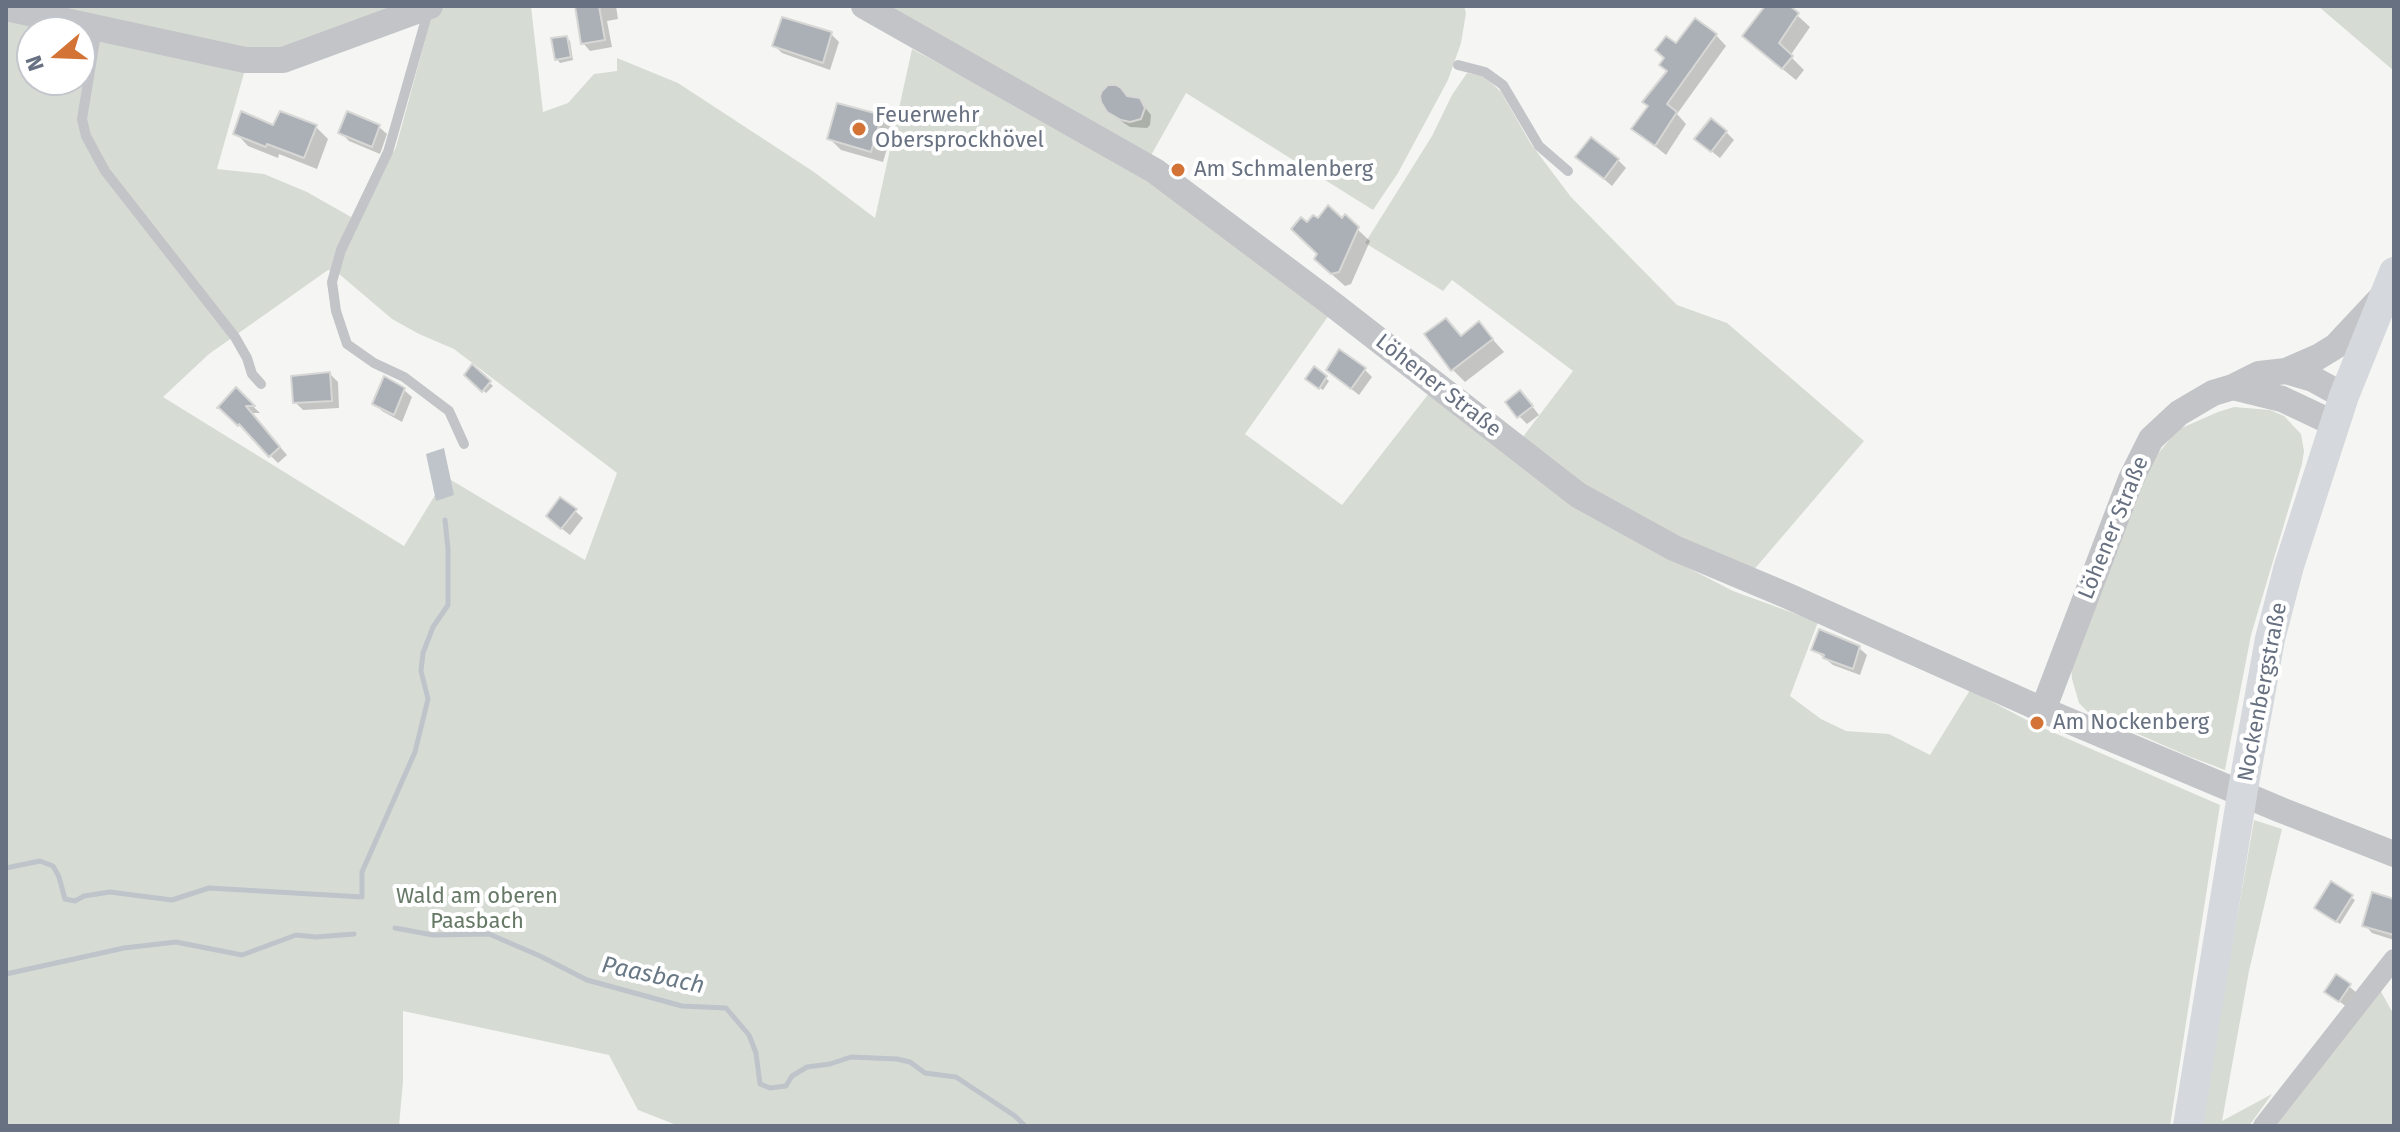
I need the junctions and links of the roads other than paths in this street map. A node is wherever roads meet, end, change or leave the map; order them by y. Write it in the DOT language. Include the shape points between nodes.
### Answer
graph roads {
  1 [pos="429,6"];
  2 [pos="864,6"];
  3 [pos="6,8"];
  4 [pos="97,28"];
  5 [pos="1458,65"];
  6 [pos="1568,171"];
  7 [pos="2390,282"];
  8 [pos="2286,371"];
  9 [pos="261,384"];
  10 [pos="2233,387"];
  11 [pos="2340,410"];
  12 [pos="464,444"];
  13 [pos="2043,710"];
  14 [pos="2394,854"];
  15 [pos="2394,959"];
  16 [pos="2188,1126"];
  17 [pos="2263,1126"];
  1 -- 4 [label="street" via="283,60 245,60"];
  1 -- 12 [label="lane" via="388,152 341,250 332,282 347,344 449,411"];
  2 -- 13 [label="street, Löhener Straße" via="1155,171 1578,495 1674,548"];
  3 -- 4 [label="street"];
  4 -- 9 [label="lane" via="82,119 86,136 105,171 235,337"];
  5 -- 6 [label="lane" via="1485,72 1503,85 1539,146"];
  7 -- 8 [label="street, Löhener Straße" via="2336,346"];
  7 -- 11 [label="main road, Nockenbergstraße"];
  8 -- 10 [label="street, Löhener Straße" via="2259,374"];
  8 -- 11 [label="street" via="2313,379"];
  10 -- 11 [label="street"];
  10 -- 13 [label="street, Löhener Straße" via="2179,413 2151,439"];
  11 -- 16 [label="main road, Nockenbergstraße" via="2270,639"];
  13 -- 14 [label="street, Löhener Straße"];
  15 -- 17 [label="street"];
}
